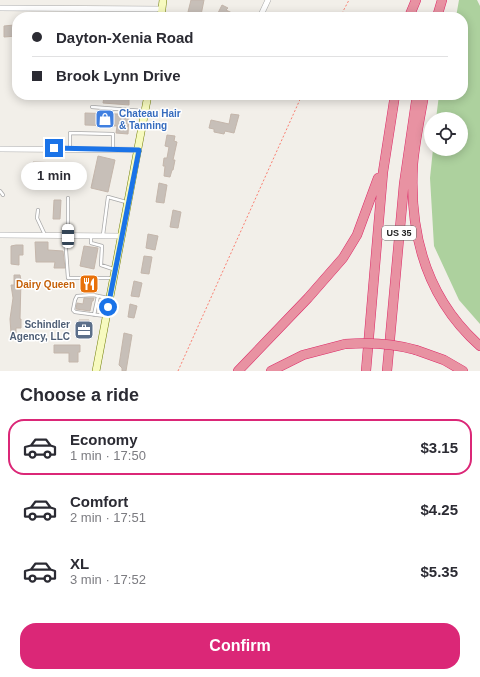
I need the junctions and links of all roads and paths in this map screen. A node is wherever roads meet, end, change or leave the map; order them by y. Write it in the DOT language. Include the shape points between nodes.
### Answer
graph roads {
  1 [pos="163,0"];
  2 [pos="268,0"];
  3 [pos="348,0"];
  4 [pos="417,0"];
  5 [pos="442,0"];
  6 [pos="445,0"];
  7 [pos="0,8"];
  8 [pos="162,9"];
  9 [pos="162,12"];
  10 [pos="262,12"];
  11 [pos="342,12"];
  12 [pos="411,12"];
  13 [pos="414,12"];
  14 [pos="438,12"];
  15 [pos="443,12"];
  16 [pos="147,100"];
  17 [pos="300,100"];
  18 [pos="389,100"];
  19 [pos="394,100"];
  20 [pos="417,100"];
  21 [pos="423,100"];
  22 [pos="92,107"];
  23 [pos="145,111"];
  24 [pos="0,149"];
  25 [pos="70,149"];
  26 [pos="114,150"];
  27 [pos="139,150"];
  28 [pos="378,178"];
  29 [pos="0,191"];
  30 [pos="3,195"];
  31 [pos="68,198"];
  32 [pos="129,202"];
  33 [pos="38,210"];
  34 [pos="0,234"];
  35 [pos="45,236"];
  36 [pos="67,236"];
  37 [pos="91,236"];
  38 [pos="103,236"];
  39 [pos="122,236"];
  40 [pos="116,270"];
  41 [pos="114,278"];
  42 [pos="98,296"];
  43 [pos="110,298"];
  44 [pos="94,315"];
  45 [pos="107,316"];
  46 [pos="480,346"];
  47 [pos="96,371"];
  48 [pos="178,371"];
  49 [pos="238,371"];
  50 [pos="271,371"];
  51 [pos="361,371"];
  52 [pos="366,371"];
  53 [pos="387,371"];
  54 [pos="463,371"];
  1 -- 8 [label="main road"];
  2 -- 10 [label="street"];
  3 -- 11 [label="path"];
  4 -- 12 [label="highway"];
  4 -- 13 [label="highway"];
  5 -- 14 [label="highway"];
  6 -- 15 [label="highway"];
  7 -- 8 [label="street"];
  8 -- 9 [label="main road"];
  16 -- 23 [label="main road"];
  17 -- 48 [label="path"];
  18 -- 28 [label="highway"];
  19 -- 52 [label="highway, US 35" via="383,172"];
  20 -- 53 [label="highway, US 35" via="403,191"];
  21 -- 46 [label="highway" via="414,154 413,177 420,249 427,272 438,294 457,322"];
  22 -- 23 [label="lane"];
  23 -- 27 [label="main road"];
  24 -- 25 [label="street"];
  25 -- 26 [label="street"];
  25 -- 26 [label="lane" via="70,133 113,134"];
  26 -- 27 [label="street"];
  27 -- 32 [label="main road"];
  28 -- 49 [label="highway" via="357,235 343,258"];
  28 -- 51 [label="highway"];
  29 -- 30 [label="lane"];
  31 -- 36 [label="lane"];
  32 -- 38 [label="lane" via="108,197"];
  32 -- 39 [label="main road"];
  33 -- 35 [label="lane" via="37,218"];
  34 -- 35 [label="street"];
  35 -- 36 [label="street"];
  36 -- 37 [label="street"];
  36 -- 41 [label="lane" via="68,278"];
  37 -- 38 [label="street"];
  37 -- 40 [label="lane" via="91,243 102,246 101,265"];
  38 -- 39 [label="street"];
  39 -- 40 [label="main road"];
  40 -- 41 [label="main road"];
  41 -- 43 [label="main road"];
  42 -- 43 [label="lane"];
  42 -- 44 [label="lane"];
  42 -- 44 [label="lane" via="78,296 73,307 75,312"];
  43 -- 45 [label="main road"];
  44 -- 45 [label="lane"];
  45 -- 47 [label="main road"];
  50 -- 54 [label="highway, bridge" via="303,355 345,344 378,343 416,350 440,358"];
}
